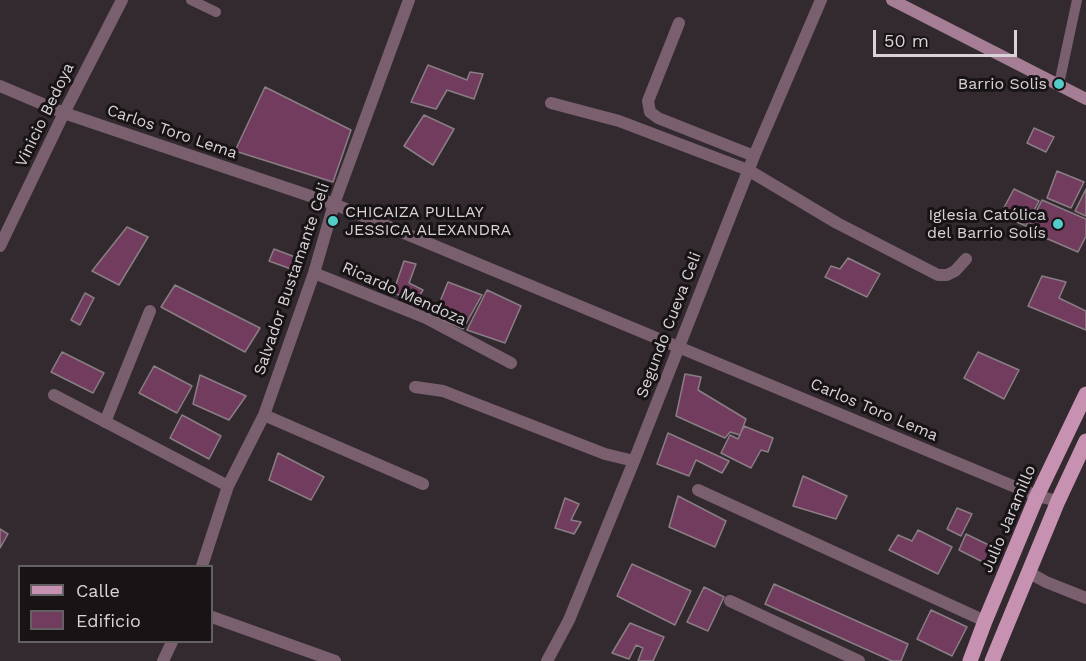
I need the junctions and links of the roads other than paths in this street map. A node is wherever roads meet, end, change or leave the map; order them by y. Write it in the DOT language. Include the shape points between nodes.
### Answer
graph roads {
  1 [pos="122,0"];
  2 [pos="191,0"];
  3 [pos="409,0"];
  4 [pos="821,0"];
  5 [pos="892,0"];
  6 [pos="1077,0"];
  7 [pos="216,12"];
  8 [pos="680,23"];
  9 [pos="1059,84"];
  10 [pos="0,86"];
  11 [pos="1086,99"];
  12 [pos="551,103"];
  13 [pos="64,113"];
  14 [pos="754,156"];
  15 [pos="748,170"];
  16 [pos="334,204"];
  17 [pos="0,246"];
  18 [pos="966,259"];
  19 [pos="314,273"];
  20 [pos="150,311"];
  21 [pos="678,346"];
  22 [pos="511,363"];
  23 [pos="415,387"];
  24 [pos="1086,394"];
  25 [pos="54,395"];
  26 [pos="264,415"];
  27 [pos="105,422"];
  28 [pos="1086,441"];
  29 [pos="634,461"];
  30 [pos="423,484"];
  31 [pos="228,486"];
  32 [pos="698,490"];
  33 [pos="1037,496"];
  34 [pos="1058,501"];
  35 [pos="203,565"];
  36 [pos="1028,572"];
  37 [pos="1086,598"];
  38 [pos="730,601"];
  39 [pos="213,617"];
  40 [pos="985,621"];
  41 [pos="172,643"];
  42 [pos="163,661"];
  43 [pos="335,661"];
  44 [pos="547,661"];
  45 [pos="859,661"];
  46 [pos="970,661"];
  47 [pos="992,661"];
  1 -- 13 [label="street, Vinicio Bedoya"];
  2 -- 7 [label="lane"];
  3 -- 16 [label="street, Salvador Bustamante Celi"];
  4 -- 14 [label="street, Segundo Cueva Celi"];
  5 -- 9 [label="street"];
  6 -- 9 [label="lane"];
  8 -- 14 [label="street" via="648,101 650,112"];
  9 -- 11 [label="street"];
  10 -- 13 [label="street, Carlos Toro Lema"];
  12 -- 15 [label="street" via="620,121"];
  13 -- 16 [label="street, Carlos Toro Lema"];
  13 -- 17 [label="street, Vinicio Bedoya"];
  14 -- 15 [label="street, Segundo Cueva Celi"];
  15 -- 18 [label="street" via="837,223 938,275 948,275"];
  15 -- 21 [label="street, Segundo Cueva Celi"];
  16 -- 19 [label="street, Salvador Bustamante Celi"];
  16 -- 21 [label="street, Carlos Toro Lema"];
  19 -- 22 [label="street, Ricardo Mendoza" via="426,318"];
  19 -- 26 [label="street, Salvador Bustamante Celi"];
  20 -- 27 [label="street"];
  21 -- 29 [label="street, Segundo Cueva Celi"];
  21 -- 33 [label="street, Carlos Toro Lema"];
  23 -- 29 [label="street" via="443,391 605,454"];
  24 -- 33 [label="main road, Julio Jaramillo"];
  25 -- 27 [label="street"];
  26 -- 30 [label="street"];
  26 -- 31 [label="street, Salvador Bustamante Celi"];
  27 -- 31 [label="street"];
  28 -- 34 [label="main road"];
  29 -- 44 [label="street, Segundo Cueva Celi"];
  31 -- 35 [label="street, Salvador Bustamante Celi"];
  32 -- 40 [label="street"];
  33 -- 34 [label="street, Carlos Toro Lema"];
  33 -- 40 [label="main road, Julio Jaramillo"];
  34 -- 36 [label="main road"];
  36 -- 37 [label="street"];
  36 -- 47 [label="main road"];
  38 -- 45 [label="street"];
  39 -- 43 [label="street"];
  40 -- 46 [label="main road, Julio Jaramillo"];
  41 -- 42 [label="street"];
}
